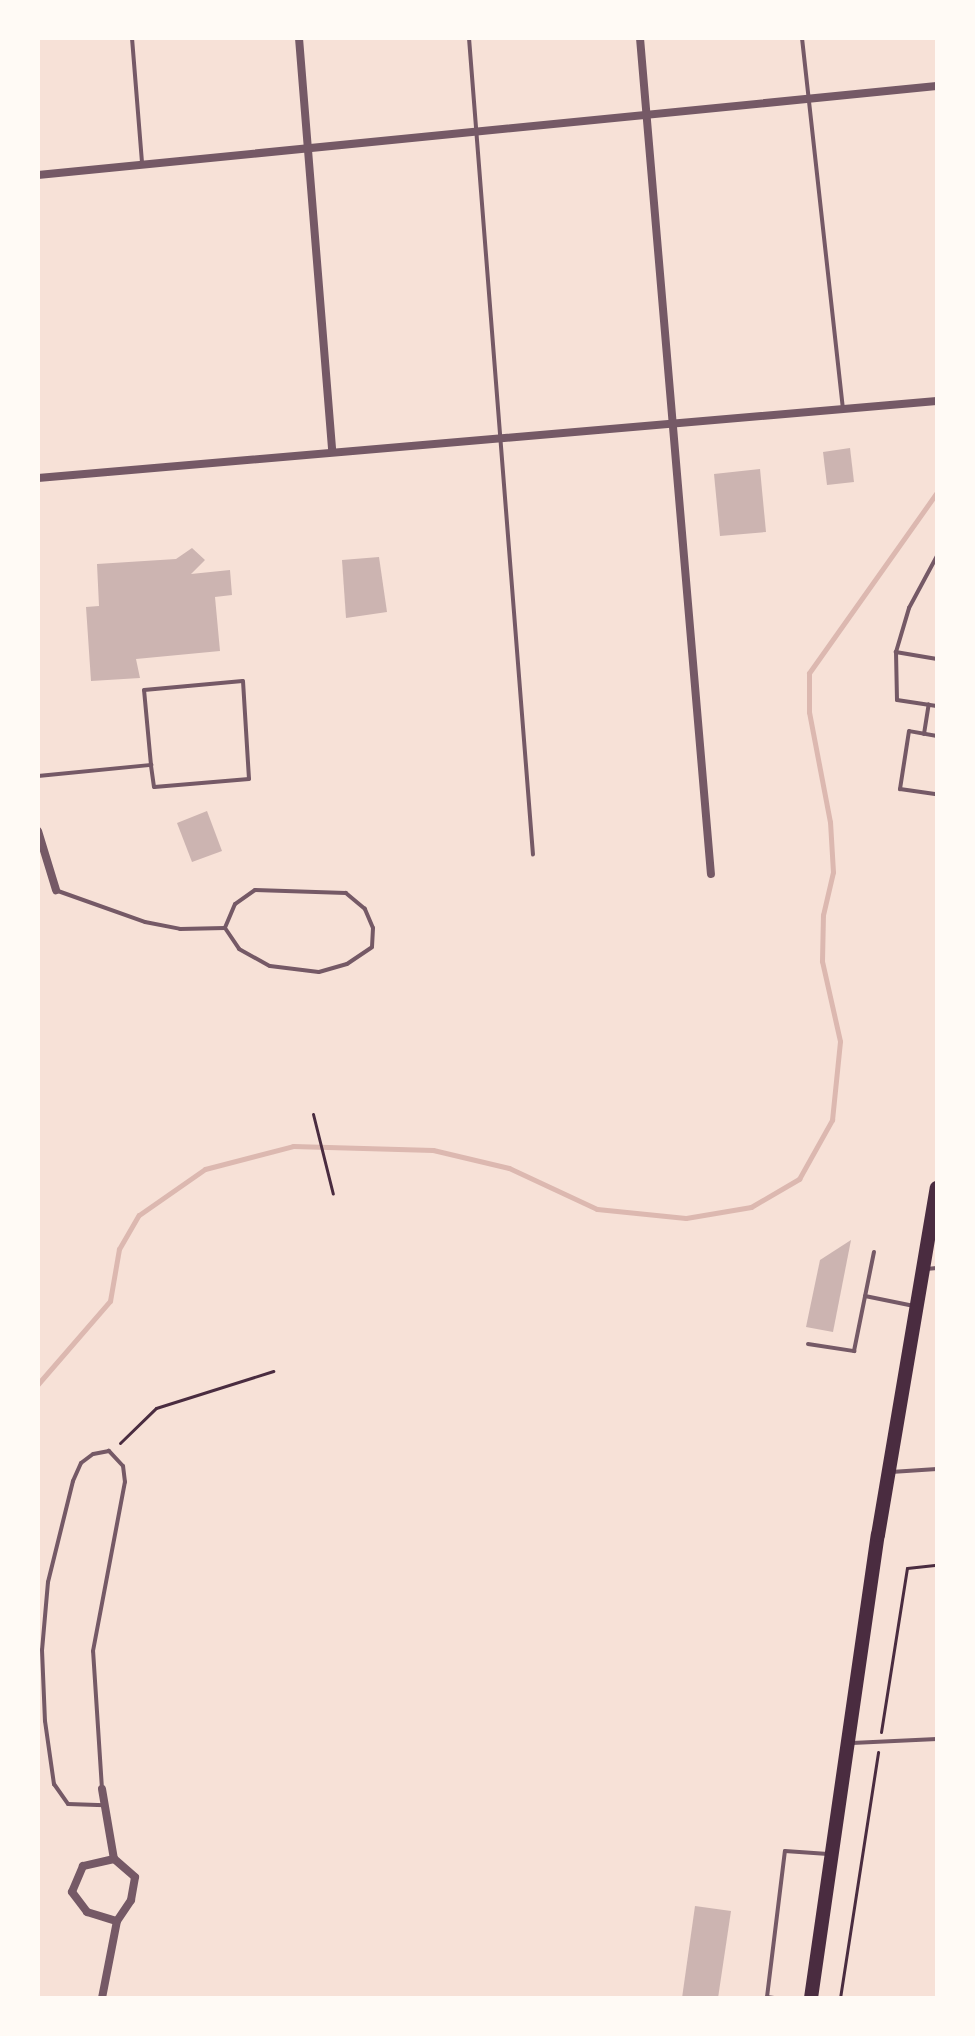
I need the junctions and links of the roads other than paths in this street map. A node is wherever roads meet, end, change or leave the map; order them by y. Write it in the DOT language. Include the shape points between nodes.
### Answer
graph roads {
  1 [pos="132,38"];
  2 [pos="299,38"];
  3 [pos="469,38"];
  4 [pos="640,38"];
  5 [pos="802,38"];
  6 [pos="937,86"];
  7 [pos="807,99"];
  8 [pos="647,115"];
  9 [pos="474,131"];
  10 [pos="309,148"];
  11 [pos="142,166"];
  12 [pos="38,175"];
  13 [pos="937,401"];
  14 [pos="843,409"];
  15 [pos="674,424"];
  16 [pos="501,438"];
  17 [pos="332,452"];
  18 [pos="38,478"];
  19 [pos="937,556"];
  20 [pos="896,652"];
  21 [pos="937,659"];
  22 [pos="929,704"];
  23 [pos="937,706"];
  24 [pos="924,734"];
  25 [pos="937,736"];
  26 [pos="151,765"];
  27 [pos="38,776"];
  28 [pos="937,794"];
  29 [pos="38,831"];
  30 [pos="533,854"];
  31 [pos="711,874"];
  32 [pos="56,890"];
  33 [pos="225,928"];
  34 [pos="937,1188"];
  35 [pos="874,1252"];
  36 [pos="930,1269"];
  37 [pos="865,1296"];
  38 [pos="917,1307"];
  39 [pos="808,1344"];
  40 [pos="937,1469"];
  41 [pos="889,1472"];
  42 [pos="937,1739"];
  43 [pos="847,1744"];
  44 [pos="102,1789"];
  45 [pos="105,1805"];
  46 [pos="831,1854"];
  47 [pos="114,1859"];
  48 [pos="117,1921"];
  49 [pos="102,1998"];
  50 [pos="774,1998"];
  51 [pos="811,1998"];
  1 -- 11 [label="lane"];
  2 -- 10 [label="street"];
  3 -- 9 [label="lane"];
  4 -- 8 [label="street"];
  5 -- 7 [label="lane"];
  6 -- 7 [label="street"];
  7 -- 8 [label="street"];
  7 -- 14 [label="lane"];
  8 -- 9 [label="street"];
  8 -- 15 [label="street"];
  9 -- 10 [label="street"];
  9 -- 16 [label="lane"];
  10 -- 11 [label="street"];
  10 -- 17 [label="street"];
  11 -- 12 [label="street"];
  13 -- 14 [label="street"];
  14 -- 15 [label="street"];
  15 -- 16 [label="street"];
  15 -- 31 [label="street"];
  16 -- 17 [label="street"];
  16 -- 30 [label="lane"];
  17 -- 18 [label="street"];
  19 -- 20 [label="lane" via="909,608"];
  20 -- 21 [label="lane"];
  20 -- 22 [label="lane" via="897,700"];
  22 -- 23 [label="lane"];
  22 -- 24 [label="lane"];
  24 -- 25 [label="lane"];
  24 -- 28 [label="lane" via="909,731 900,789"];
  26 -- 26 [label="lane" via="144,690 243,681 249,779 154,787"];
  26 -- 27 [label="lane"];
  29 -- 32 [label="street"];
  32 -- 33 [label="lane" via="145,922 180,929"];
  33 -- 33 [label="lane" via="239,949 270,966 319,972 347,964 372,947 373,928 365,909 346,893 255,890 235,904"];
  34 -- 36 [label="main road"];
  35 -- 37 [label="lane"];
  36 -- 38 [label="main road"];
  37 -- 38 [label="lane"];
  37 -- 39 [label="lane" via="854,1351"];
  38 -- 41 [label="main road"];
  40 -- 41 [label="lane"];
  41 -- 43 [label="main road"];
  42 -- 43 [label="lane"];
  43 -- 46 [label="main road"];
  44 -- 45 [label="street"];
  44 -- 45 [label="lane" via="93,1651 125,1482 123,1466 109,1451 81,1463 73,1481 48,1582 42,1650 54,1784 68,1804"];
  45 -- 47 [label="street"];
  46 -- 50 [label="lane" via="785,1851 767,1997"];
  46 -- 51 [label="main road"];
  47 -- 48 [label="street" via="135,1877 131,1900"];
  47 -- 48 [label="street" via="83,1866 72,1892 87,1912"];
  48 -- 49 [label="street"];
}
